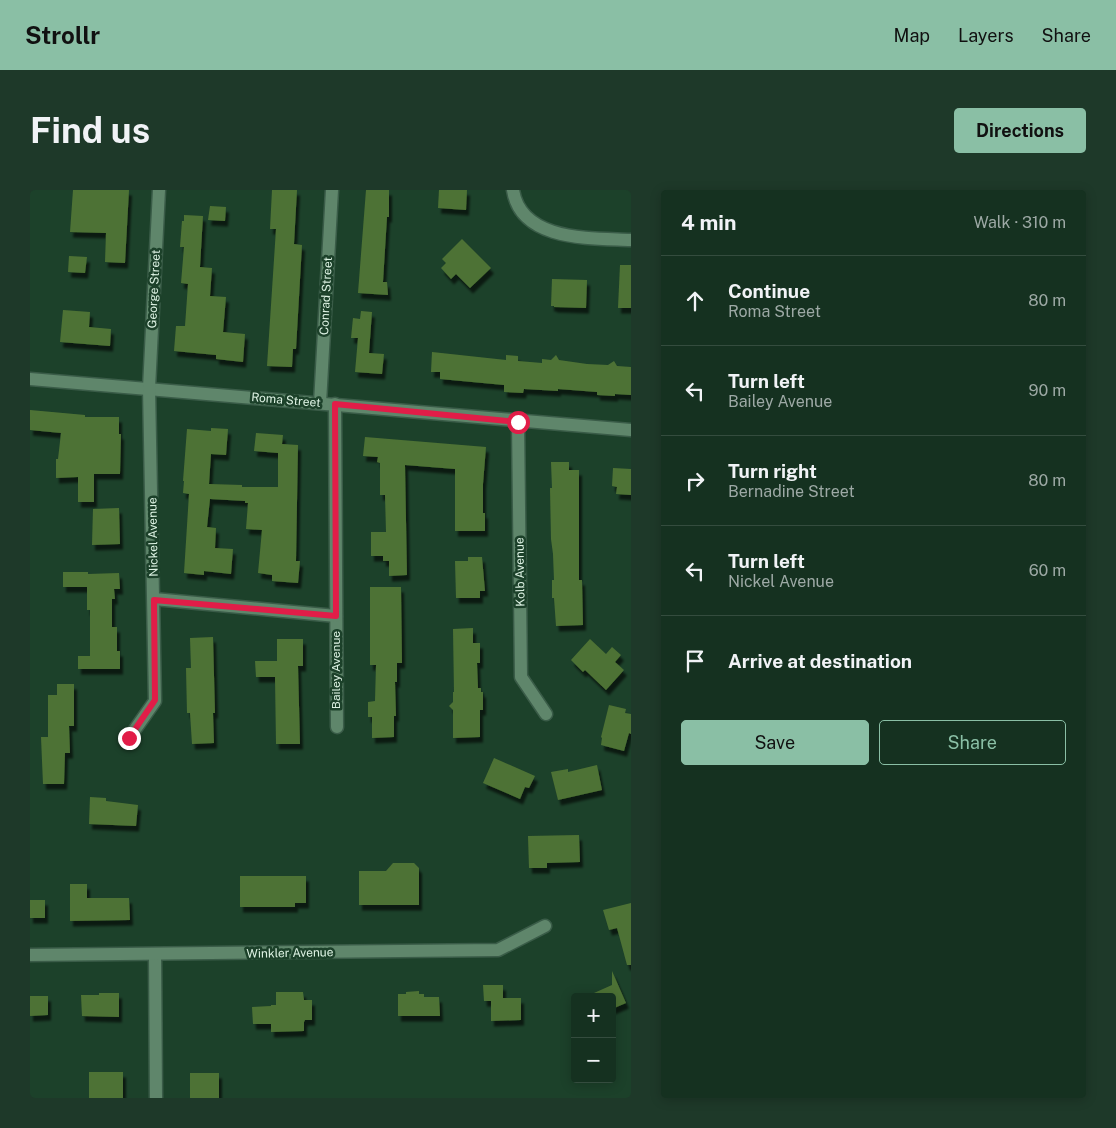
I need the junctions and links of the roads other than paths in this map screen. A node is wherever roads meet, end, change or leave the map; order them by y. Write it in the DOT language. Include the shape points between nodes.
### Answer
graph roads {
  1 [pos="159,190"];
  2 [pos="332,190"];
  3 [pos="513,190"];
  4 [pos="631,240"];
  5 [pos="30,379"];
  6 [pos="149,388"];
  7 [pos="320,403"];
  8 [pos="335,404"];
  9 [pos="518,422"];
  10 [pos="631,430"];
  11 [pos="154,600"];
  12 [pos="336,616"];
  13 [pos="546,714"];
  14 [pos="337,727"];
  15 [pos="129,738"];
  16 [pos="545,926"];
  17 [pos="155,954"];
  18 [pos="30,955"];
  19 [pos="156,1098"];
  1 -- 6 [label="street, George Street"];
  2 -- 7 [label="street, Conrad Street"];
  3 -- 4 [label="street" via="524,214 548,232"];
  5 -- 6 [label="street, Roma Street"];
  6 -- 7 [label="street, Roma Street"];
  6 -- 11 [label="street, Nickel Avenue"];
  7 -- 8 [label="street, Roma Street"];
  8 -- 9 [label="street, Roma Street"];
  8 -- 12 [label="street, Bailey Avenue"];
  9 -- 10 [label="street, Roma Street"];
  9 -- 13 [label="street, Kolb Avenue" via="521,677"];
  11 -- 12 [label="street"];
  11 -- 15 [label="street, Nickel Avenue" via="155,700"];
  12 -- 14 [label="street, Bailey Avenue"];
  16 -- 17 [label="street, Winkler Avenue" via="498,950"];
  17 -- 18 [label="street, Winkler Avenue"];
  17 -- 19 [label="street"];
}
